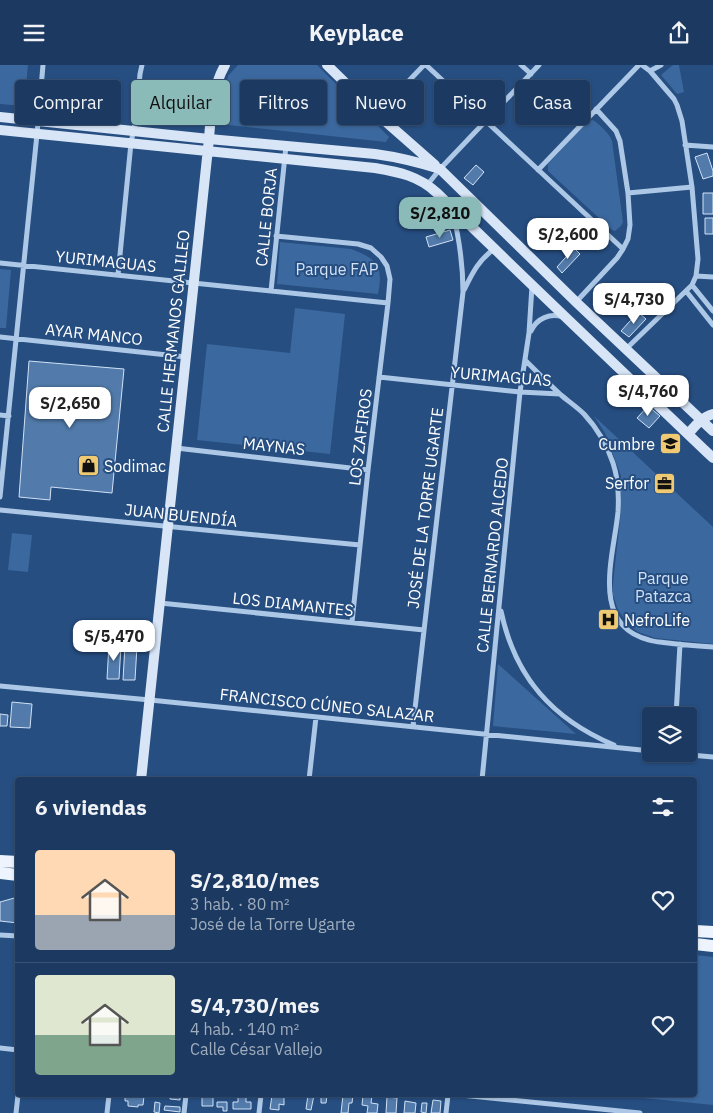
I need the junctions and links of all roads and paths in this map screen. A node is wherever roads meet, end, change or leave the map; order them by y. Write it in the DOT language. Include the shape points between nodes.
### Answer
graph roads {
  1 [pos="43,65"];
  2 [pos="142,65"];
  3 [pos="225,65"];
  4 [pos="327,65"];
  5 [pos="425,65"];
  6 [pos="521,65"];
  7 [pos="539,65"];
  8 [pos="641,65"];
  9 [pos="661,65"];
  10 [pos="650,71"];
  11 [pos="531,74"];
  12 [pos="42,80"];
  13 [pos="342,80"];
  14 [pos="410,80"];
  15 [pos="441,80"];
  16 [pos="505,101"];
  17 [pos="596,109"];
  18 [pos="0,117"];
  19 [pos="15,119"];
  20 [pos="38,125"];
  21 [pos="76,125"];
  22 [pos="390,125"];
  23 [pos="482,125"];
  24 [pos="490,125"];
  25 [pos="0,130"];
  26 [pos="134,131"];
  27 [pos="38,134"];
  28 [pos="209,139"];
  29 [pos="131,143"];
  30 [pos="286,145"];
  31 [pos="685,145"];
  32 [pos="713,147"];
  33 [pos="208,151"];
  34 [pos="284,159"];
  35 [pos="440,169"];
  36 [pos="538,170"];
  37 [pos="428,184"];
  38 [pos="692,187"];
  39 [pos="628,193"];
  40 [pos="451,207"];
  41 [pos="276,236"];
  42 [pos="495,248"];
  43 [pos="623,249"];
  44 [pos="0,263"];
  45 [pos="24,265"];
  46 [pos="118,275"];
  47 [pos="696,276"];
  48 [pos="713,277"];
  49 [pos="194,283"];
  50 [pos="692,285"];
  51 [pos="532,286"];
  52 [pos="271,291"];
  53 [pos="686,291"];
  54 [pos="463,292"];
  55 [pos="576,302"];
  56 [pos="388,303"];
  57 [pos="713,311"];
  58 [pos="568,319"];
  59 [pos="713,325"];
  60 [pos="529,333"];
  61 [pos="0,337"];
  62 [pos="17,338"];
  63 [pos="626,349"];
  64 [pos="186,357"];
  65 [pos="525,360"];
  66 [pos="379,377"];
  67 [pos="452,384"];
  68 [pos="520,392"];
  69 [pos="560,394"];
  70 [pos="713,414"];
  71 [pos="0,415"];
  72 [pos="8,415"];
  73 [pos="701,420"];
  74 [pos="713,431"];
  75 [pos="688,434"];
  76 [pos="176,448"];
  77 [pos="713,458"];
  78 [pos="368,469"];
  79 [pos="0,497"];
  80 [pos="0,510"];
  81 [pos="168,526"];
  82 [pos="360,545"];
  83 [pos="160,603"];
  84 [pos="500,606"];
  85 [pos="352,623"];
  86 [pos="424,630"];
  87 [pos="680,644"];
  88 [pos="713,647"];
  89 [pos="0,686"];
  90 [pos="150,700"];
  91 [pos="676,707"];
  92 [pos="316,717"];
  93 [pos="413,726"];
  94 [pos="487,734"];
  95 [pos="619,748"];
  96 [pos="642,750"];
  97 [pos="697,756"];
  98 [pos="713,757"];
  99 [pos="141,777"];
  100 [pos="309,777"];
  101 [pos="482,777"];
  102 [pos="0,861"];
  103 [pos="15,862"];
  104 [pos="0,873"];
  105 [pos="15,875"];
  106 [pos="697,931"];
  107 [pos="713,932"];
  108 [pos="0,935"];
  109 [pos="15,936"];
  110 [pos="697,944"];
  111 [pos="713,946"];
  112 [pos="0,1048"];
  113 [pos="15,1050"];
  114 [pos="18,1097"];
  115 [pos="108,1097"];
  116 [pos="186,1097"];
  117 [pos="260,1097"];
  118 [pos="448,1097"];
  119 [pos="481,1097"];
  120 [pos="16,1113"];
  121 [pos="107,1113"];
  122 [pos="184,1113"];
  123 [pos="259,1113"];
  124 [pos="446,1113"];
  125 [pos="640,1113"];
  1 -- 12 [label="street"];
  2 -- 26 [label="street"];
  3 -- 28 [label="main road, CALLE HERMANOS GALILEO" via="214,91"];
  4 -- 13 [label="main road"];
  5 -- 14 [label="street"];
  5 -- 15 [label="street"];
  6 -- 11 [label="street"];
  7 -- 11 [label="street"];
  8 -- 10 [label="street"];
  8 -- 17 [label="street"];
  9 -- 10 [label="street"];
  10 -- 31 [label="street" via="677,105"];
  11 -- 16 [label="street"];
  17 -- 36 [label="street"];
  17 -- 39 [label="street" via="616,131 620,141"];
  18 -- 19 [label="main road"];
  20 -- 27 [label="street"];
  21 -- 26 [label="main road"];
  22 -- 35 [label="main road"];
  23 -- 35 [label="street"];
  24 -- 36 [label="street"];
  25 -- 27 [label="main road"];
  26 -- 28 [label="main road"];
  26 -- 29 [label="street"];
  27 -- 29 [label="main road"];
  27 -- 45 [label="street"];
  28 -- 30 [label="main road"];
  28 -- 33 [label="main road, CALLE HERMANOS GALILEO"];
  29 -- 33 [label="main road"];
  29 -- 46 [label="street"];
  30 -- 34 [label="street, CALLE BORJA"];
  30 -- 35 [label="main road" via="390,156"];
  31 -- 32 [label="street"];
  31 -- 38 [label="street"];
  33 -- 34 [label="main road"];
  33 -- 49 [label="main road, CALLE HERMANOS GALILEO"];
  34 -- 37 [label="main road" via="382,169"];
  34 -- 41 [label="street, CALLE BORJA"];
  35 -- 37 [label="street"];
  35 -- 55 [label="main road"];
  36 -- 43 [label="street"];
  37 -- 40 [label="main road"];
  38 -- 39 [label="street"];
  38 -- 47 [label="street" via="698,259"];
  39 -- 43 [label="street" via="630,225"];
  40 -- 42 [label="main road"];
  40 -- 54 [label="street, JOSÉ DE LA TORRE UGARTE" via="461,250"];
  41 -- 52 [label="street, CALLE BORJA"];
  41 -- 56 [label="street, LOS ZAFIROS" via="371,248 387,266 390,279"];
  42 -- 51 [label="main road"];
  42 -- 54 [label="street, JOSÉ DE LA TORRE UGARTE" via="478,262"];
  43 -- 55 [label="street"];
  44 -- 45 [label="street, YURIMAGUAS"];
  45 -- 46 [label="street, YURIMAGUAS"];
  45 -- 62 [label="street"];
  46 -- 49 [label="street, YURIMAGUAS"];
  47 -- 48 [label="street"];
  47 -- 50 [label="street"];
  49 -- 52 [label="street, YURIMAGUAS"];
  49 -- 64 [label="main road, CALLE HERMANOS GALILEO"];
  50 -- 53 [label="street"];
  50 -- 57 [label="street"];
  51 -- 58 [label="main road"];
  51 -- 60 [label="street, CALLE BERNARDO ALCEDO"];
  52 -- 56 [label="street, YURIMAGUAS"];
  53 -- 59 [label="street"];
  53 -- 63 [label="street"];
  54 -- 67 [label="street, JOSÉ DE LA TORRE UGARTE"];
  55 -- 63 [label="main road"];
  56 -- 66 [label="street, LOS ZAFIROS"];
  58 -- 60 [label="street" via="553,315 545,317"];
  58 -- 75 [label="main road"];
  60 -- 65 [label="street, CALLE BERNARDO ALCEDO"];
  61 -- 62 [label="street, AYAR MANCO"];
  62 -- 64 [label="street, AYAR MANCO"];
  62 -- 72 [label="street"];
  63 -- 73 [label="main road"];
  64 -- 76 [label="main road, CALLE HERMANOS GALILEO"];
  65 -- 68 [label="street, CALLE BERNARDO ALCEDO"];
  65 -- 69 [label="street"];
  66 -- 67 [label="street, YURIMAGUAS"];
  66 -- 78 [label="street, LOS ZAFIROS"];
  67 -- 68 [label="street, YURIMAGUAS"];
  67 -- 86 [label="street, JOSÉ DE LA TORRE UGARTE"];
  68 -- 69 [label="street, YURIMAGUAS"];
  68 -- 84 [label="street, CALLE BERNARDO ALCEDO"];
  69 -- 87 [label="street" via="585,415 599,433 614,465 618,511 609,589 617,619 635,635"];
  70 -- 73 [label="main road"];
  71 -- 72 [label="street"];
  72 -- 79 [label="street"];
  73 -- 74 [label="main road"];
  73 -- 75 [label="main road"];
  75 -- 77 [label="main road"];
  76 -- 78 [label="street, MAYNAS"];
  76 -- 81 [label="main road, CALLE HERMANOS GALILEO"];
  78 -- 82 [label="street, LOS ZAFIROS"];
  80 -- 81 [label="street, JUAN BUENDÍA"];
  81 -- 82 [label="street, JUAN BUENDÍA"];
  81 -- 83 [label="main road, CALLE HERMANOS GALILEO"];
  82 -- 85 [label="street, LOS ZAFIROS"];
  83 -- 85 [label="street, LOS DIAMANTES"];
  83 -- 90 [label="main road, CALLE HERMANOS GALILEO"];
  84 -- 94 [label="street, CALLE BERNARDO ALCEDO"];
  84 -- 95 [label="street" via="514,652 539,693 575,726"];
  85 -- 86 [label="street, LOS DIAMANTES"];
  86 -- 93 [label="street, JOSÉ DE LA TORRE UGARTE"];
  87 -- 88 [label="street"];
  87 -- 91 [label="street"];
  89 -- 90 [label="street, FRANCISCO CÚNEO SALAZAR"];
  90 -- 92 [label="street, FRANCISCO CÚNEO SALAZAR"];
  90 -- 99 [label="main road, CALLE HERMANOS GALILEO"];
  92 -- 93 [label="street, FRANCISCO CÚNEO SALAZAR"];
  92 -- 100 [label="street"];
  93 -- 94 [label="street, FRANCISCO CÚNEO SALAZAR"];
  94 -- 95 [label="street, FRANCISCO CÚNEO SALAZAR"];
  94 -- 101 [label="street, CALLE BERNARDO ALCEDO"];
  95 -- 96 [label="street, FRANCISCO CÚNEO SALAZAR"];
  97 -- 98 [label="street"];
  102 -- 103 [label="main road"];
  104 -- 105 [label="main road"];
  106 -- 107 [label="main road"];
  108 -- 109 [label="street"];
  110 -- 111 [label="main road"];
  112 -- 113 [label="street"];
  114 -- 120 [label="street"];
  115 -- 121 [label="street"];
  116 -- 122 [label="street"];
  117 -- 123 [label="street"];
  118 -- 124 [label="street"];
  119 -- 125 [label="street"];
}
